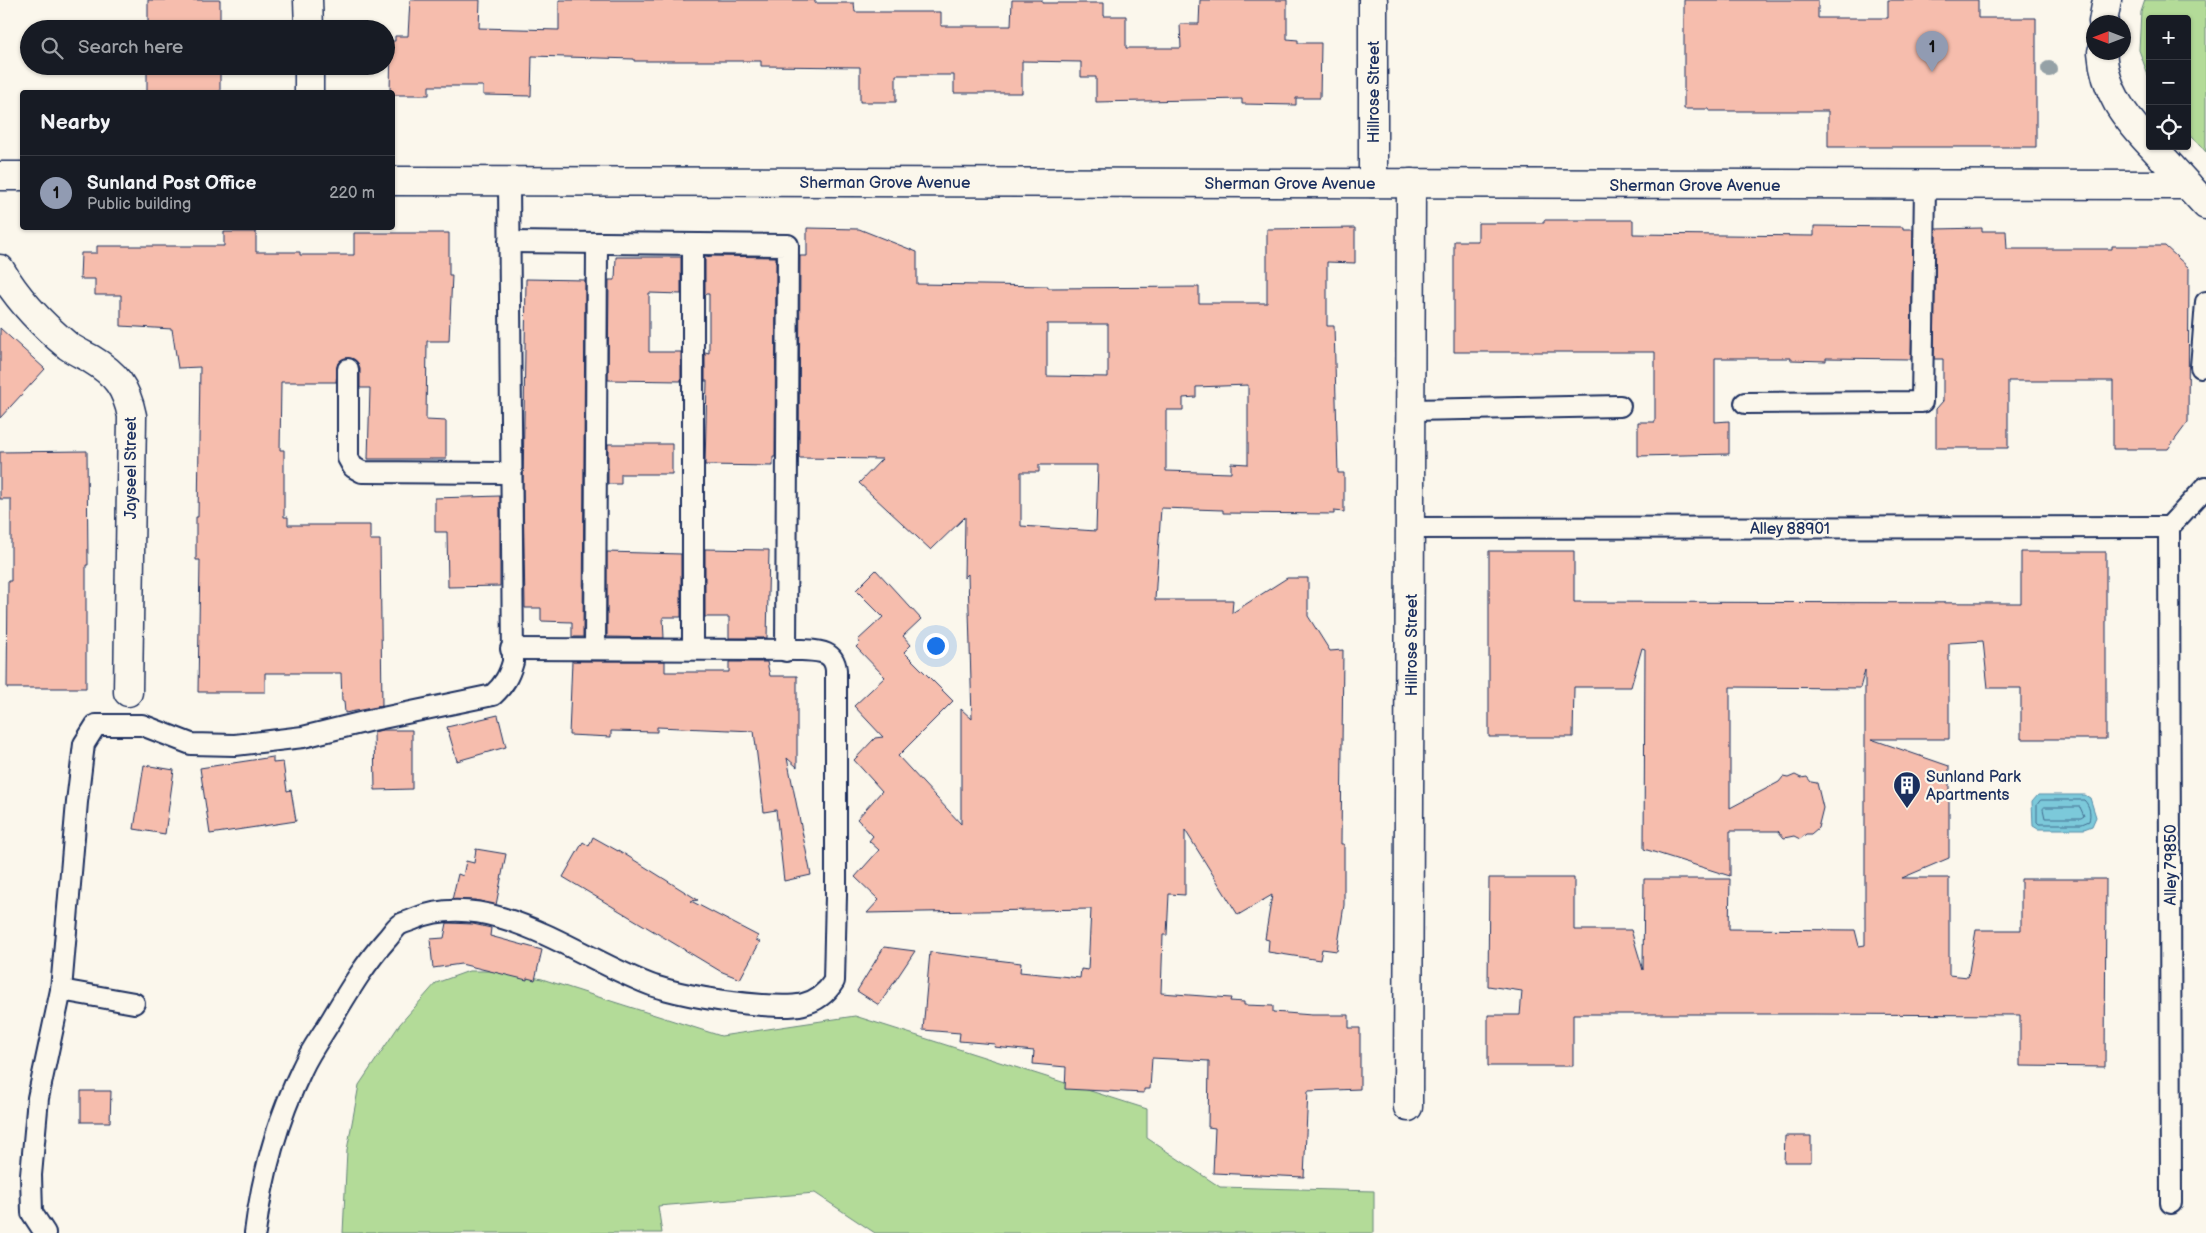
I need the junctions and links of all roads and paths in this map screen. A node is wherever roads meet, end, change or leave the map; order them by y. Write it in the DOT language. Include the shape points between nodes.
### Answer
graph roads {
  1 [pos="308,0"];
  2 [pos="1373,0"];
  3 [pos="2108,0"];
  4 [pos="2105,15"];
  5 [pos="309,20"];
  6 [pos="2104,60"];
  7 [pos="309,75"];
  8 [pos="309,90"];
  9 [pos="2146,140"];
  10 [pos="2156,150"];
  11 [pos="0,176"];
  12 [pos="20,176"];
  13 [pos="395,181"];
  14 [pos="509,181"];
  15 [pos="1373,183"];
  16 [pos="1411,184"];
  17 [pos="1924,185"];
  18 [pos="2188,185"];
  19 [pos="2206,206"];
  20 [pos="509,242"];
  21 [pos="597,243"];
  22 [pos="693,244"];
  23 [pos="0,269"];
  24 [pos="2206,302"];
  25 [pos="2202,367"];
  26 [pos="348,369"];
  27 [pos="1745,403"];
  28 [pos="1620,406"];
  29 [pos="1411,410"];
  30 [pos="510,473"];
  31 [pos="2206,487"];
  32 [pos="2169,527"];
  33 [pos="1411,528"];
  34 [pos="511,648"];
  35 [pos="693,648"];
  36 [pos="595,650"];
  37 [pos="786,651"];
  38 [pos="128,692"];
  39 [pos="61,990"];
  40 [pos="134,1003"];
  41 [pos="1408,1107"];
  42 [pos="2170,1203"];
  43 [pos="45,1233"];
  44 [pos="255,1233"];
  1 -- 5 [label="street"];
  2 -- 15 [label="street, Hillrose Street"];
  3 -- 4 [label="street"];
  6 -- 9 [label="street" via="2110,89 2126,119"];
  7 -- 8 [label="street"];
  10 -- 18 [label="street"];
  11 -- 12 [label="street"];
  13 -- 14 [label="street, Sherman Grove Avenue"];
  14 -- 15 [label="street, Sherman Grove Avenue"];
  14 -- 20 [label="lane"];
  15 -- 16 [label="street, Sherman Grove Avenue"];
  16 -- 17 [label="street, Sherman Grove Avenue"];
  16 -- 29 [label="street, Hillrose Street"];
  17 -- 18 [label="street, Sherman Grove Avenue"];
  17 -- 27 [label="lane" via="1922,402"];
  18 -- 19 [label="street"];
  20 -- 21 [label="lane"];
  20 -- 30 [label="lane"];
  21 -- 22 [label="lane"];
  21 -- 36 [label="lane"];
  22 -- 35 [label="lane"];
  22 -- 37 [label="lane" via="788,245"];
  23 -- 38 [label="street, Jayseel Street" via="37,319 70,347 114,376 129,400 132,416"];
  24 -- 25 [label="lane"];
  26 -- 30 [label="lane" via="348,458 357,470"];
  28 -- 29 [label="lane"];
  29 -- 33 [label="street, Hillrose Street"];
  30 -- 34 [label="lane"];
  31 -- 32 [label="lane"];
  32 -- 33 [label="lane, Alley 88901"];
  32 -- 42 [label="lane, Alley 79850"];
  33 -- 41 [label="street, Hillrose Street"];
  34 -- 36 [label="lane"];
  34 -- 39 [label="lane" via="513,662 510,675 493,695 303,737 234,745 191,744 142,725 96,726 84,744"];
  35 -- 36 [label="lane"];
  35 -- 37 [label="lane"];
  37 -- 44 [label="lane" via="821,651 830,656 835,665 836,956 834,982 827,992 806,1004 784,1006 720,1001 654,986 599,962 568,944 509,921 470,911 432,912 399,925 363,966 302,1068 279,1124 266,1168"];
  39 -- 40 [label="lane"];
  39 -- 43 [label="lane" via="38,1098 31,1175 32,1213"];
}
